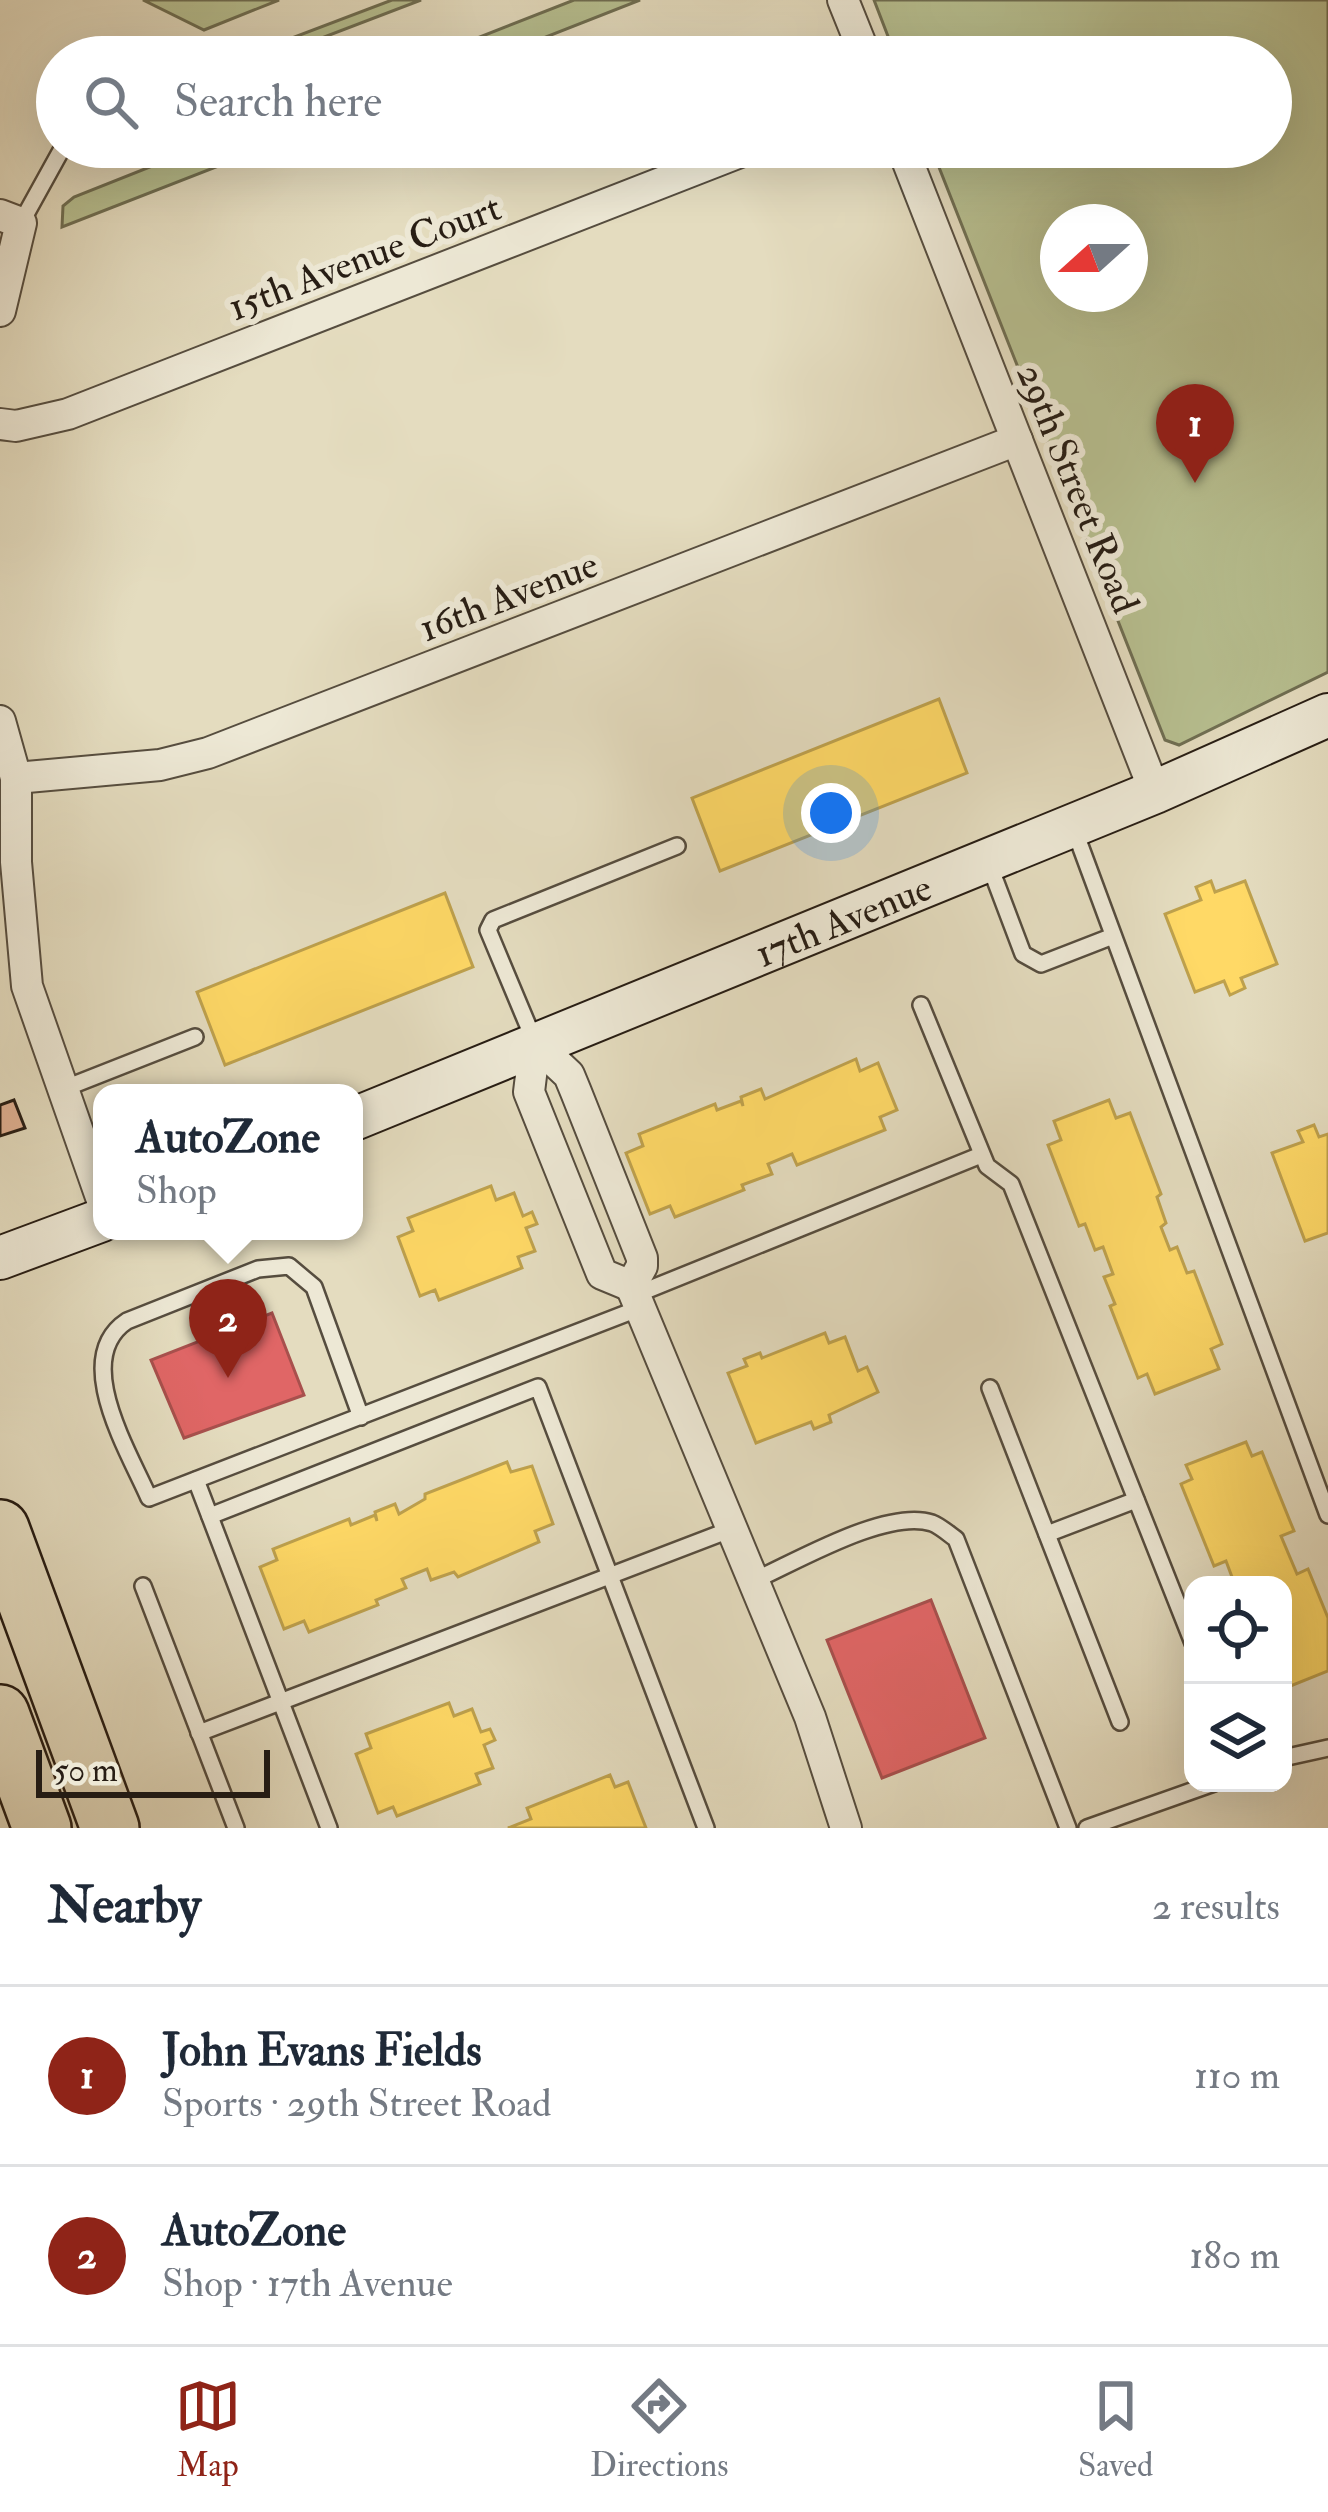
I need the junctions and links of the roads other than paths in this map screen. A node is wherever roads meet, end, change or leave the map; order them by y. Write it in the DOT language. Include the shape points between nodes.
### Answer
graph roads {
  1 [pos="843,0"];
  2 [pos="858,36"];
  3 [pos="48,168"];
  4 [pos="699,168"];
  5 [pos="910,168"];
  6 [pos="10,219"];
  7 [pos="0,311"];
  8 [pos="0,424"];
  9 [pos="1018,440"];
  10 [pos="1328,715"];
  11 [pos="0,722"];
  12 [pos="16,778"];
  13 [pos="1155,792"];
  14 [pos="1073,827"];
  15 [pos="677,846"];
  16 [pos="988,861"];
  17 [pos="1113,936"];
  18 [pos="921,1005"];
  19 [pos="195,1037"];
  20 [pos="535,1042"];
  21 [pos="63,1089"];
  22 [pos="363,1115"];
  23 [pos="982,1155"];
  24 [pos="93,1174"];
  25 [pos="93,1223"];
  26 [pos="0,1258"];
  27 [pos="635,1296"];
  28 [pos="990,1388"];
  29 [pos="361,1417"];
  30 [pos="196,1480"];
  31 [pos="1136,1500"];
  32 [pos="1328,1515"];
  33 [pos="210,1516"];
  34 [pos="0,1529"];
  35 [pos="732,1529"];
  36 [pos="1047,1534"];
  37 [pos="610,1577"];
  38 [pos="754,1581"];
  39 [pos="143,1586"];
  40 [pos="1184,1620"];
  41 [pos="280,1704"];
  42 [pos="0,1714"];
  43 [pos="1120,1722"];
  44 [pos="199,1733"];
  45 [pos="1328,1748"];
  46 [pos="1292,1756"];
  47 [pos="1189,1792"];
  48 [pos="42,1828"];
  49 [pos="110,1828"];
  50 [pos="236,1828"];
  51 [pos="328,1828"];
  52 [pos="706,1828"];
  53 [pos="846,1828"];
  54 [pos="1068,1828"];
  55 [pos="1087,1828"];
  1 -- 2 [label="street"];
  3 -- 6 [label="lane"];
  4 -- 8 [label="street, 15th Avenue Court" via="68,414"];
  5 -- 9 [label="street, 29th Street Road"];
  6 -- 7 [label="street"];
  9 -- 12 [label="street, 16th Avenue" via="208,753"];
  9 -- 13 [label="street, 29th Street Road"];
  10 -- 13 [label="main road, 17th Avenue"];
  11 -- 12 [label="street"];
  12 -- 21 [label="street" via="27,986"];
  13 -- 14 [label="main road, 17th Avenue"];
  14 -- 16 [label="main road, 17th Avenue"];
  14 -- 17 [label="lane"];
  15 -- 20 [label="lane" via="493,920 488,930"];
  16 -- 17 [label="lane" via="1031,961"];
  16 -- 20 [label="main road, 17th Avenue"];
  17 -- 32 [label="lane"];
  18 -- 23 [label="lane"];
  19 -- 21 [label="lane"];
  20 -- 22 [label="main road, 17th Avenue"];
  20 -- 27 [label="street" via="569,1075 643,1262"];
  20 -- 27 [label="street" via="530,1094 602,1274"];
  21 -- 24 [label="street"];
  23 -- 27 [label="lane"];
  23 -- 31 [label="lane" via="1011,1184"];
  25 -- 26 [label="main road"];
  27 -- 29 [label="lane"];
  27 -- 35 [label="street"];
  28 -- 36 [label="lane"];
  29 -- 30 [label="lane"];
  29 -- 30 [label="lane" via="314,1287 289,1265 258,1269 128,1321 105,1343 109,1404 149,1498"];
  30 -- 33 [label="lane"];
  31 -- 36 [label="lane"];
  31 -- 40 [label="lane"];
  33 -- 37 [label="lane" via="538,1387"];
  33 -- 41 [label="lane"];
  34 -- 49 [label="highway"];
  35 -- 37 [label="lane"];
  35 -- 38 [label="street"];
  36 -- 43 [label="lane"];
  37 -- 41 [label="lane"];
  37 -- 52 [label="lane"];
  38 -- 53 [label="street"];
  38 -- 54 [label="lane" via="904,1521 932,1523 956,1539"];
  39 -- 44 [label="lane"];
  41 -- 44 [label="lane"];
  41 -- 51 [label="lane"];
  42 -- 48 [label="highway"];
  44 -- 50 [label="lane"];
  45 -- 46 [label="lane"];
  47 -- 55 [label="lane"];
}
